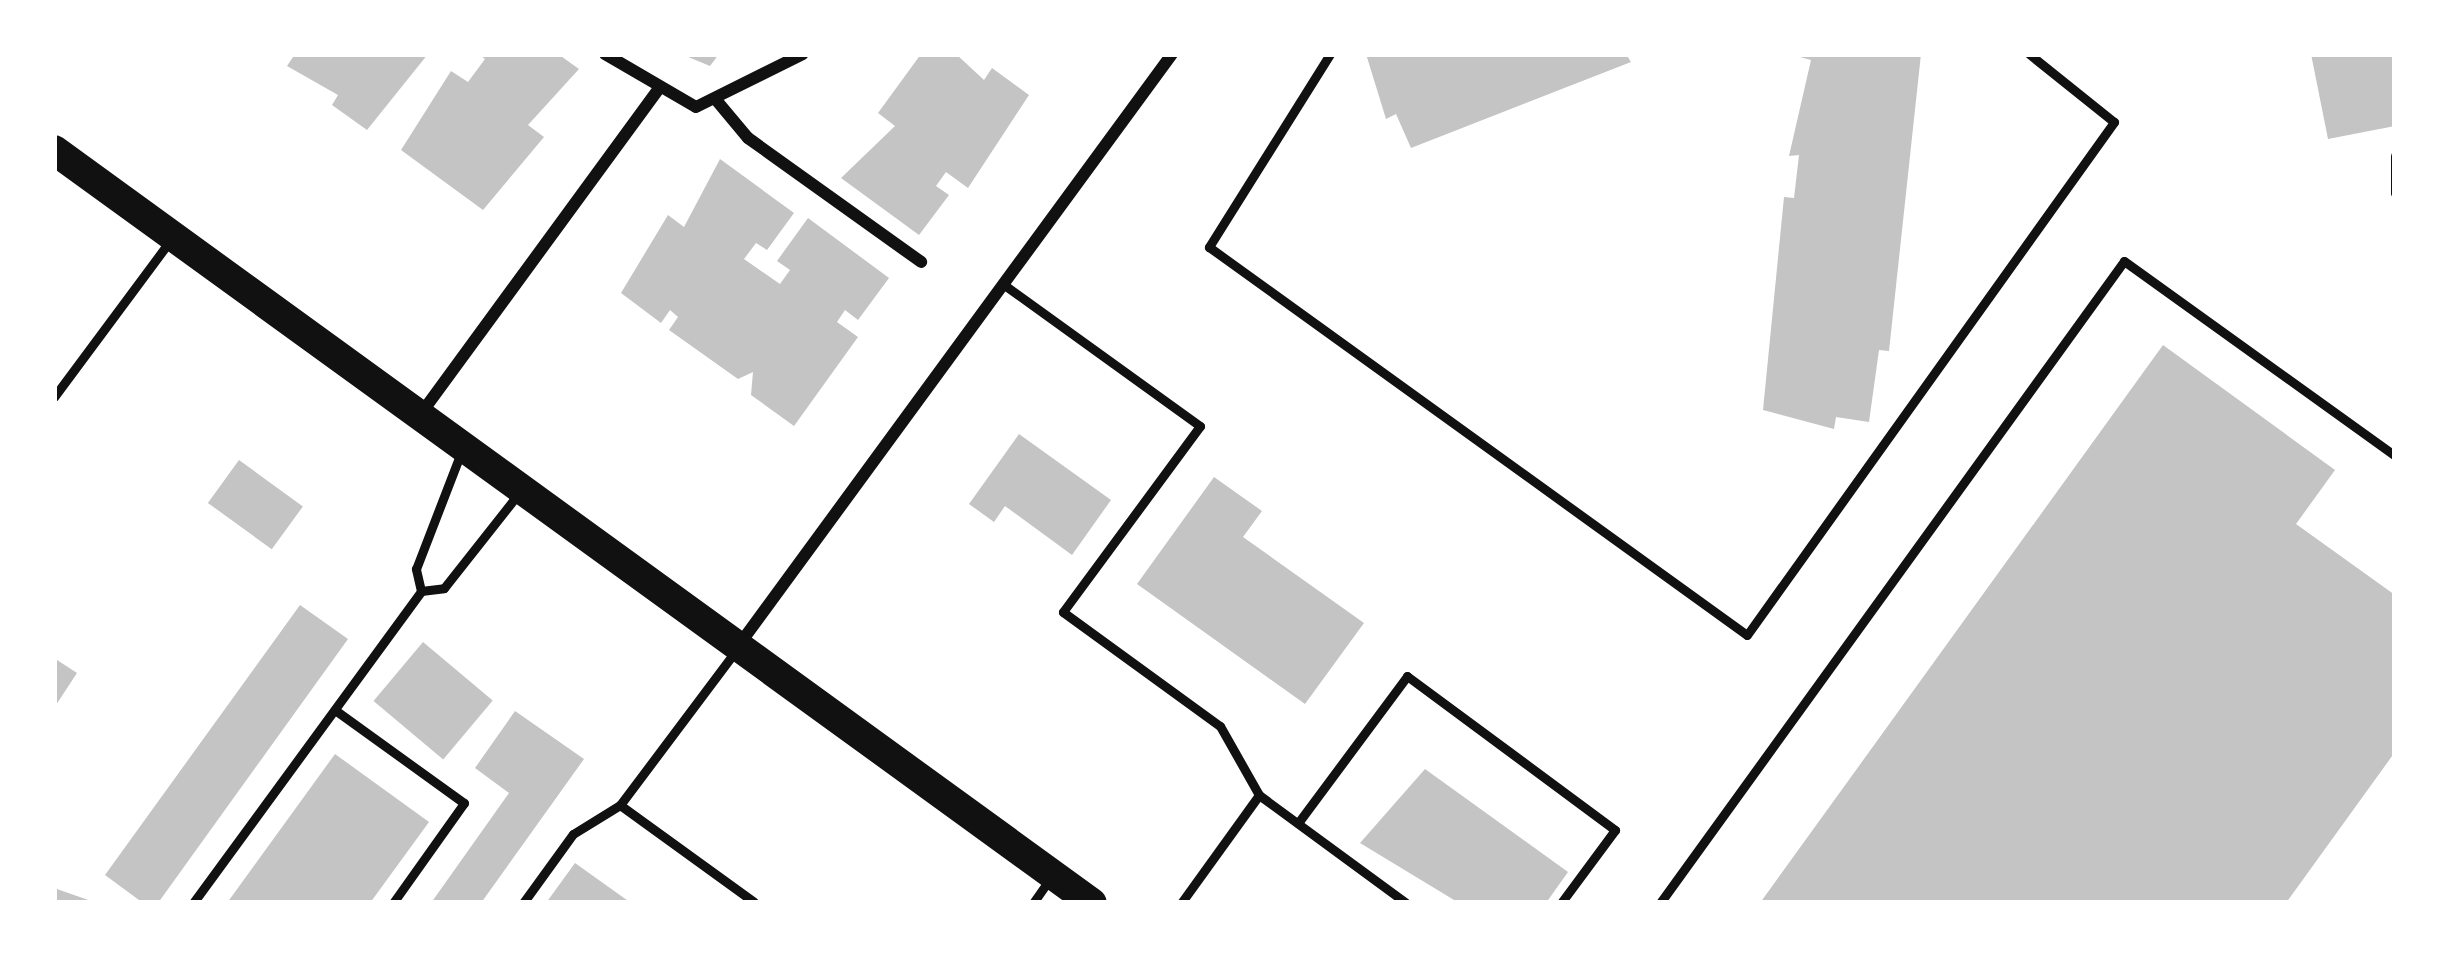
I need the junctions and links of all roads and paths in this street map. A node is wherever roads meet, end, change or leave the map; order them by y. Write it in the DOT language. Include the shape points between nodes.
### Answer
graph roads {
  1 [pos="604,54"];
  2 [pos="803,54"];
  3 [pos="1172,54"];
  4 [pos="1330,54"];
  5 [pos="2029,54"];
  6 [pos="656,91"];
  7 [pos="717,101"];
  8 [pos="54,150"];
  9 [pos="2395,156"];
  10 [pos="2395,193"];
  11 [pos="173,237"];
  12 [pos="920,262"];
  13 [pos="1003,284"];
  14 [pos="54,397"];
  15 [pos="420,415"];
  16 [pos="463,446"];
  17 [pos="2395,456"];
  18 [pos="522,489"];
  19 [pos="421,591"];
  20 [pos="739,646"];
  21 [pos="335,710"];
  22 [pos="1259,795"];
  23 [pos="620,805"];
  24 [pos="1298,823"];
  25 [pos="1053,874"];
  26 [pos="754,902"];
  27 [pos="193,903"];
  28 [pos="393,903"];
  29 [pos="523,903"];
  30 [pos="1033,903"];
  31 [pos="1092,903"];
  32 [pos="1181,903"];
  33 [pos="1406,903"];
  34 [pos="1561,903"];
  35 [pos="1660,903"];
  1 -- 6 [label="street"];
  2 -- 7 [label="street"];
  3 -- 13 [label="street"];
  4 -- 5 [label="lane" via="1209,247 1747,634 2114,122"];
  6 -- 7 [label="street" via="678,104"];
  6 -- 15 [label="street"];
  7 -- 12 [label="street" via="748,138"];
  8 -- 11 [label="main road"];
  9 -- 10 [label="lane"];
  11 -- 14 [label="lane"];
  11 -- 15 [label="main road"];
  13 -- 20 [label="street"];
  13 -- 22 [label="lane" via="1200,426 1063,612 1220,726"];
  15 -- 16 [label="main road"];
  16 -- 18 [label="main road"];
  16 -- 19 [label="lane" via="416,569"];
  17 -- 35 [label="lane" via="2124,261"];
  18 -- 19 [label="lane" via="444,588"];
  18 -- 20 [label="main road"];
  19 -- 21 [label="lane"];
  20 -- 23 [label="lane"];
  20 -- 25 [label="main road"];
  21 -- 27 [label="lane"];
  21 -- 28 [label="lane" via="464,802"];
  22 -- 24 [label="lane"];
  22 -- 32 [label="lane"];
  23 -- 26 [label="lane"];
  23 -- 29 [label="lane" via="573,834"];
  24 -- 33 [label="lane"];
  24 -- 34 [label="lane" via="1407,676 1615,830"];
  25 -- 30 [label="lane"];
  25 -- 31 [label="main road"];
}
